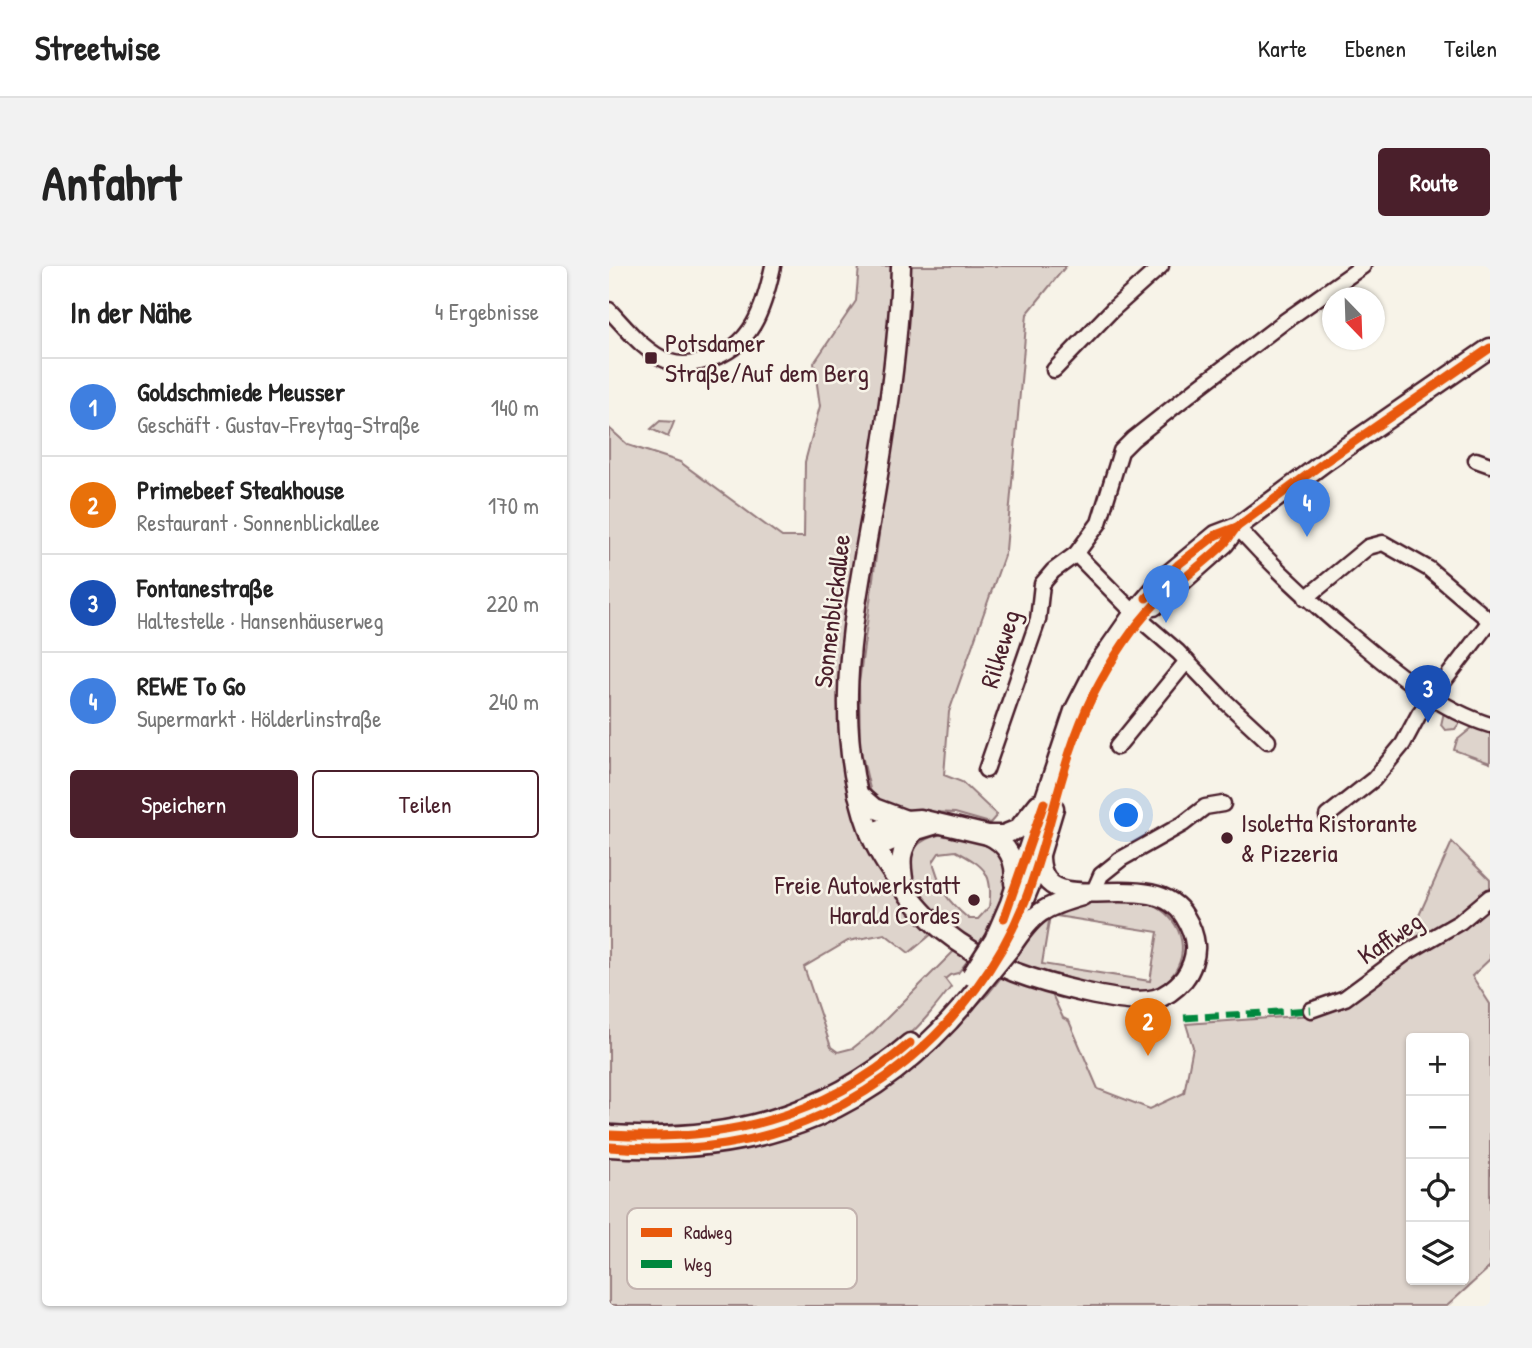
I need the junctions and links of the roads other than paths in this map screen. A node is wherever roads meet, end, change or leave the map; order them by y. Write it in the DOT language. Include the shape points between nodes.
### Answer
graph roads {
  1 [pos="773,266"];
  2 [pos="901,266"];
  3 [pos="1161,266"];
  4 [pos="1363,266"];
  5 [pos="609,310"];
  6 [pos="1490,348"];
  7 [pos="1054,370"];
  8 [pos="1237,527"];
  9 [pos="1076,554"];
  10 [pos="1306,598"];
  11 [pos="1137,616"];
  12 [pos="1490,621"];
  13 [pos="1187,661"];
  14 [pos="1433,697"];
  15 [pos="1490,725"];
  16 [pos="1268,741"];
  17 [pos="1117,747"];
  18 [pos="986,770"];
  19 [pos="1049,786"];
  20 [pos="858,794"];
  21 [pos="1223,804"];
  22 [pos="1327,816"];
  23 [pos="910,825"];
  24 [pos="988,835"];
  25 [pos="873,840"];
  26 [pos="1040,858"];
  27 [pos="905,888"];
  28 [pos="1093,893"];
  29 [pos="1490,897"];
  30 [pos="1010,904"];
  31 [pos="1003,944"];
  32 [pos="975,981"];
  33 [pos="1311,1010"];
  34 [pos="609,1135"];
  35 [pos="609,1147"];
  1 -- 5 [label="street" via="752,329 734,349 709,360 682,365 663,359 644,347"];
  2 -- 20 [label="main road, Sonnenblickallee" via="881,461 847,673 848,741"];
  3 -- 7 [label="street"];
  4 -- 9 [label="street, Rilkeweg" via="1126,445 1115,466 1099,523"];
  6 -- 8 [label="main road"];
  8 -- 10 [label="street"];
  8 -- 11 [label="main road" via="1216,535 1164,578"];
  9 -- 11 [label="street"];
  9 -- 18 [label="street, Rilkeweg" via="1042,584 1038,620"];
  10 -- 12 [label="street" via="1367,547 1383,543 1429,569"];
  10 -- 14 [label="street"];
  11 -- 13 [label="street"];
  11 -- 19 [label="main road" via="1097,666 1074,712"];
  11 -- 26 [label="main road" via="1080,724"];
  12 -- 14 [label="street"];
  13 -- 16 [label="street"];
  13 -- 17 [label="street"];
  14 -- 15 [label="street"];
  14 -- 22 [label="street" via="1374,779"];
  19 -- 24 [label="main road" via="1018,829"];
  19 -- 30 [label="main road"];
  20 -- 23 [label="main road" via="874,808"];
  20 -- 25 [label="main road, Sonnenblickallee"];
  21 -- 28 [label="street" via="1205,807 1121,859 1101,875"];
  23 -- 24 [label="main road" via="920,820"];
  23 -- 25 [label="main road"];
  23 -- 27 [label="main road" via="902,855"];
  24 -- 30 [label="main road" via="1003,843 1014,864"];
  25 -- 27 [label="main road, Sonnenblickallee"];
  26 -- 28 [label="main road" via="1044,877 1056,889"];
  26 -- 31 [label="main road"];
  27 -- 28 [label="main road, Sonnenblickallee" via="941,929 1013,972 1131,1002 1157,999 1177,986 1191,966 1195,945 1182,911 1147,892"];
  28 -- 31 [label="main road" via="1045,907"];
  29 -- 33 [label="street, Kaffweg" via="1345,998"];
  30 -- 31 [label="main road"];
  31 -- 32 [label="main road, bridge"];
  32 -- 34 [label="main road" via="899,1052 827,1098 738,1129 668,1137"];
  32 -- 35 [label="main road" via="940,1031 892,1073 852,1099 799,1124 717,1145"];
}
